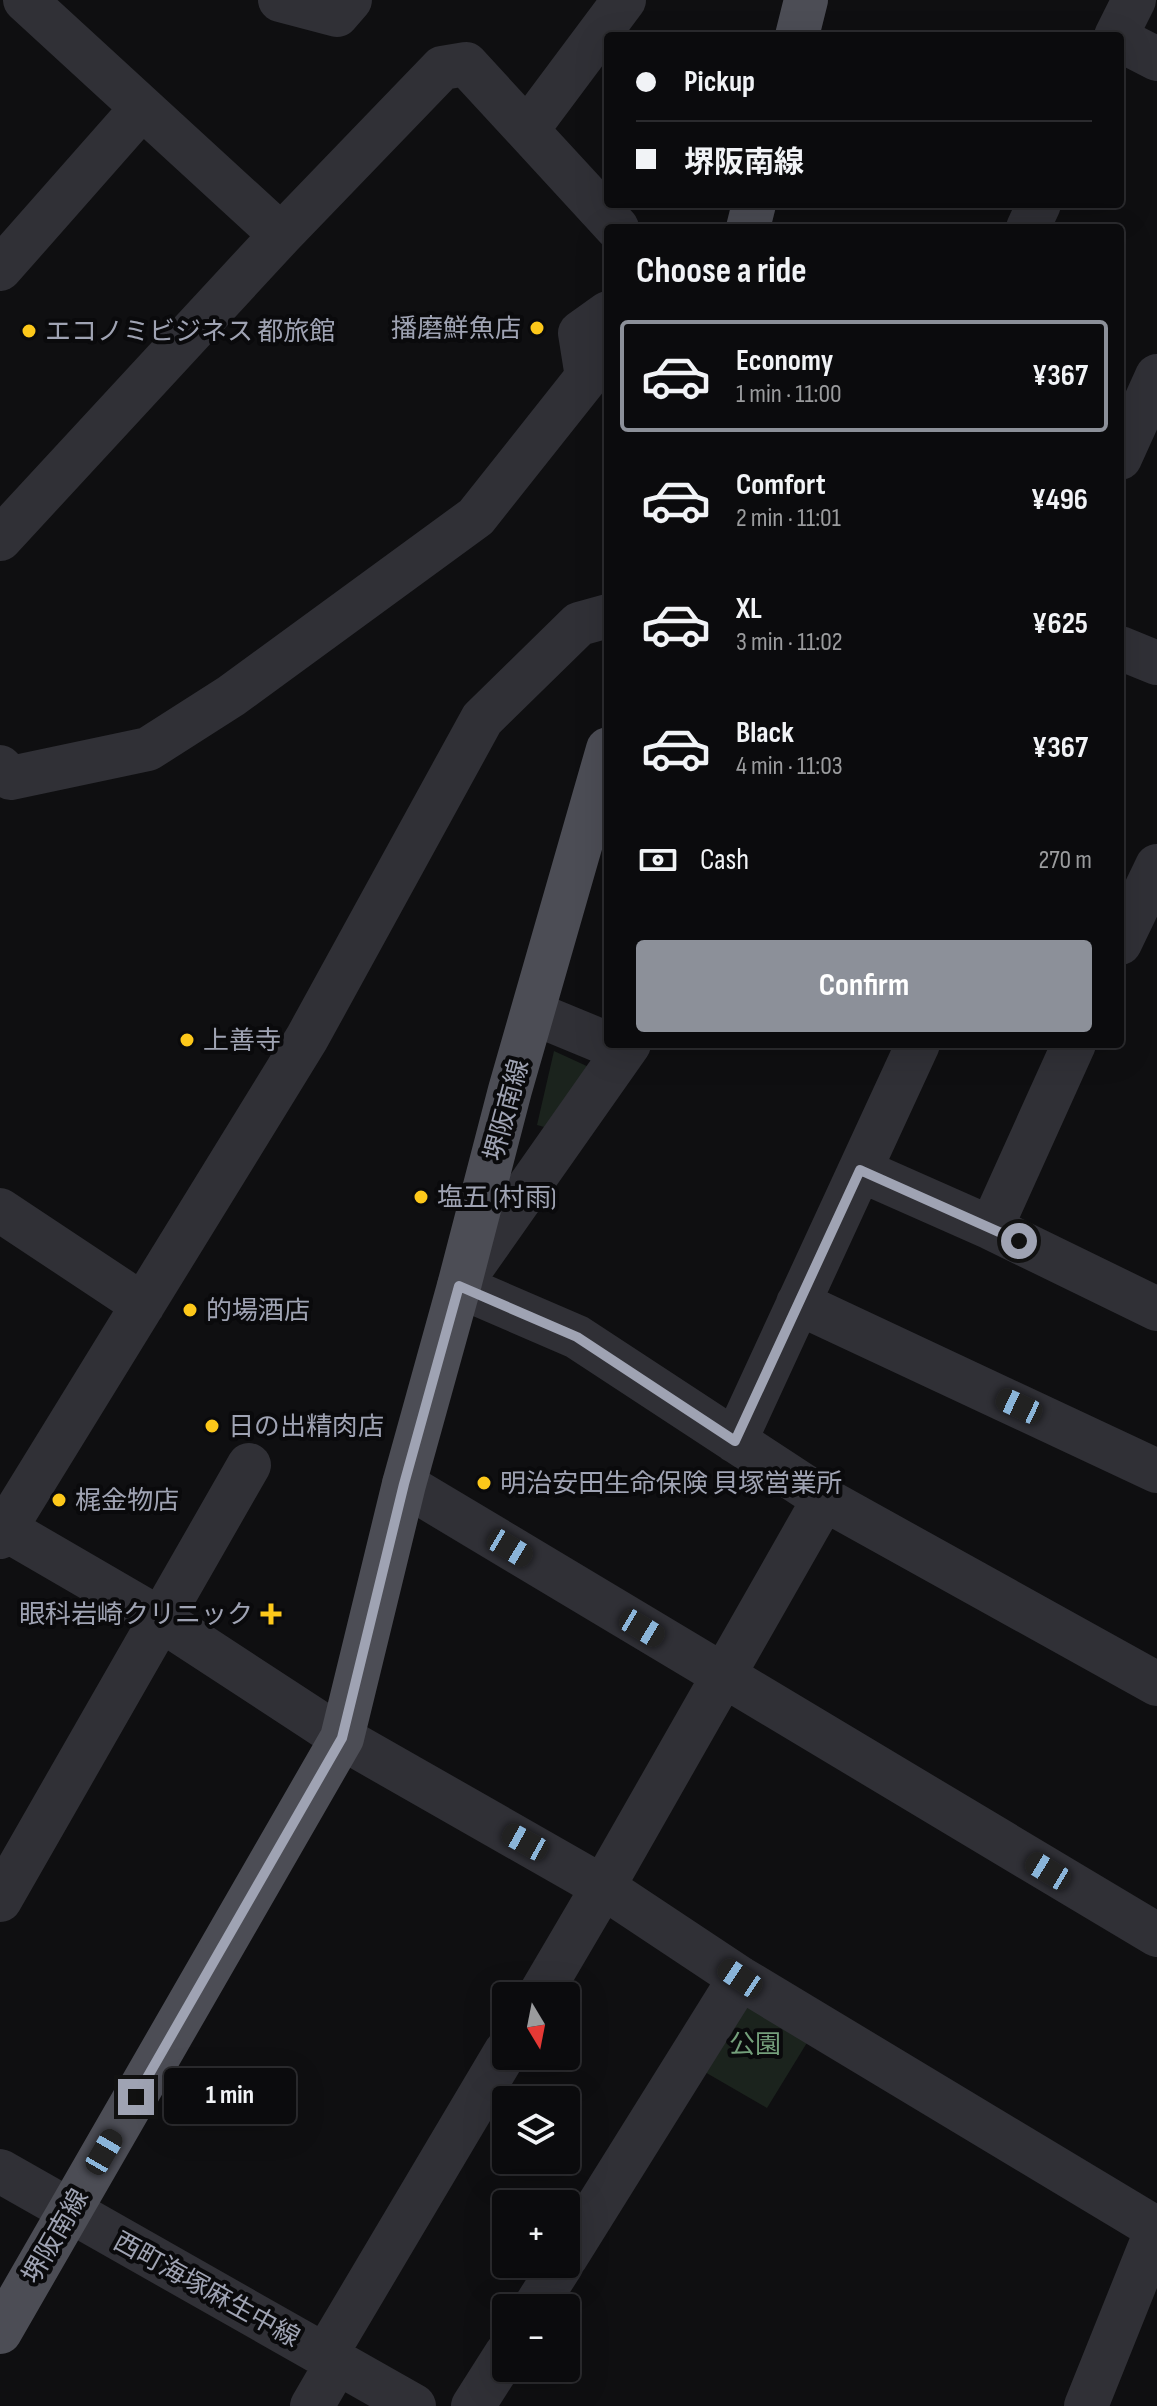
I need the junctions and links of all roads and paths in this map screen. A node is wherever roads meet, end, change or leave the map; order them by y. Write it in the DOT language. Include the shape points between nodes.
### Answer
graph roads {
  1 [pos="280,0"];
  2 [pos="350,0"];
  3 [pos="624,0"];
  4 [pos="806,0"];
  5 [pos="1134,0"];
  6 [pos="21,6"];
  7 [pos="798,32"];
  8 [pos="1121,32"];
  9 [pos="1124,41"];
  10 [pos="1157,59"];
  11 [pos="142,108"];
  12 [pos="527,130"];
  13 [pos="613,224"];
  14 [pos="281,235"];
  15 [pos="0,269"];
  16 [pos="604,316"];
  17 [pos="1157,376"];
  18 [pos="1124,449"];
  19 [pos="0,539"];
  20 [pos="604,617"];
  21 [pos="1124,650"];
  22 [pos="1157,663"];
  23 [pos="604,763"];
  24 [pos="0,767"];
  25 [pos="1157,866"];
  26 [pos="1136,931"];
  27 [pos="533,1013"];
  28 [pos="604,1041"];
  29 [pos="617,1048"];
  30 [pos="916,1048"];
  31 [pos="1072,1048"];
  32 [pos="860,1170"];
  33 [pos="0,1210"];
  34 [pos="991,1228"];
  35 [pos="459,1286"];
  36 [pos="798,1303"];
  37 [pos="143,1305"];
  38 [pos="1157,1309"];
  39 [pos="735,1441"];
  40 [pos="249,1465"];
  41 [pos="1157,1471"];
  42 [pos="404,1484"];
  43 [pos="824,1499"];
  44 [pos="2,1531"];
  45 [pos="160,1619"];
  46 [pos="722,1676"];
  47 [pos="1157,1684"];
  48 [pos="342,1738"];
  49 [pos="603,1887"];
  50 [pos="0,1900"];
  51 [pos="1157,1935"];
  52 [pos="740,1978"];
  53 [pos="547,1982"];
  54 [pos="495,2070"];
  55 [pos="0,2171"];
  56 [pos="70,2212"];
  57 [pos="1157,2229"];
  58 [pos="580,2235"];
  59 [pos="0,2332"];
  60 [pos="331,2359"];
  61 [pos="492,2376"];
  62 [pos="312,2406"];
  63 [pos="414,2406"];
  64 [pos="473,2406"];
  65 [pos="1086,2406"];
  1 -- 2 [label="street" via="337,15"];
  3 -- 12 [label="street"];
  4 -- 7 [label="main road"];
  5 -- 8 [label="street"];
  6 -- 11 [label="street"];
  9 -- 10 [label="street"];
  11 -- 14 [label="street"];
  11 -- 15 [label="street"];
  12 -- 13 [label="street"];
  12 -- 14 [label="street" via="466,64 442,68"];
  14 -- 19 [label="street"];
  16 -- 24 [label="street" via="580,333 587,377 476,517 231,696 148,749 11,778"];
  17 -- 18 [label="street"];
  20 -- 37 [label="street" via="579,624 482,719 307,1038"];
  21 -- 22 [label="street"];
  23 -- 27 [label="main road, 堺阪南線"];
  25 -- 26 [label="street"];
  27 -- 28 [label="street"];
  27 -- 35 [label="main road, 堺阪南線"];
  29 -- 35 [label="street"];
  30 -- 32 [label="street"];
  31 -- 34 [label="street"];
  32 -- 34 [label="street"];
  32 -- 36 [label="street"];
  33 -- 37 [label="street"];
  34 -- 38 [label="street"];
  35 -- 39 [label="street" via="577,1337"];
  35 -- 42 [label="main road, 堺阪南線"];
  36 -- 39 [label="street"];
  36 -- 41 [label="street"];
  37 -- 44 [label="street"];
  39 -- 43 [label="street"];
  40 -- 45 [label="street"];
  42 -- 46 [label="street"];
  42 -- 48 [label="main road, 堺阪南線"];
  43 -- 46 [label="street"];
  43 -- 47 [label="street"];
  44 -- 45 [label="street"];
  45 -- 48 [label="street"];
  45 -- 50 [label="street"];
  46 -- 49 [label="street"];
  46 -- 51 [label="street"];
  48 -- 49 [label="street"];
  48 -- 56 [label="main road, 堺阪南線"];
  49 -- 52 [label="street"];
  49 -- 53 [label="street"];
  52 -- 57 [label="street"];
  52 -- 58 [label="street"];
  54 -- 60 [label="street"];
  55 -- 56 [label="street, 西町海塚麻生中線"];
  56 -- 59 [label="main road, 堺阪南線"];
  56 -- 60 [label="street, 西町海塚麻生中線"];
  57 -- 65 [label="street"];
  60 -- 62 [label="street"];
  60 -- 63 [label="street, 西町海塚麻生中線"];
  61 -- 64 [label="street"];
}
